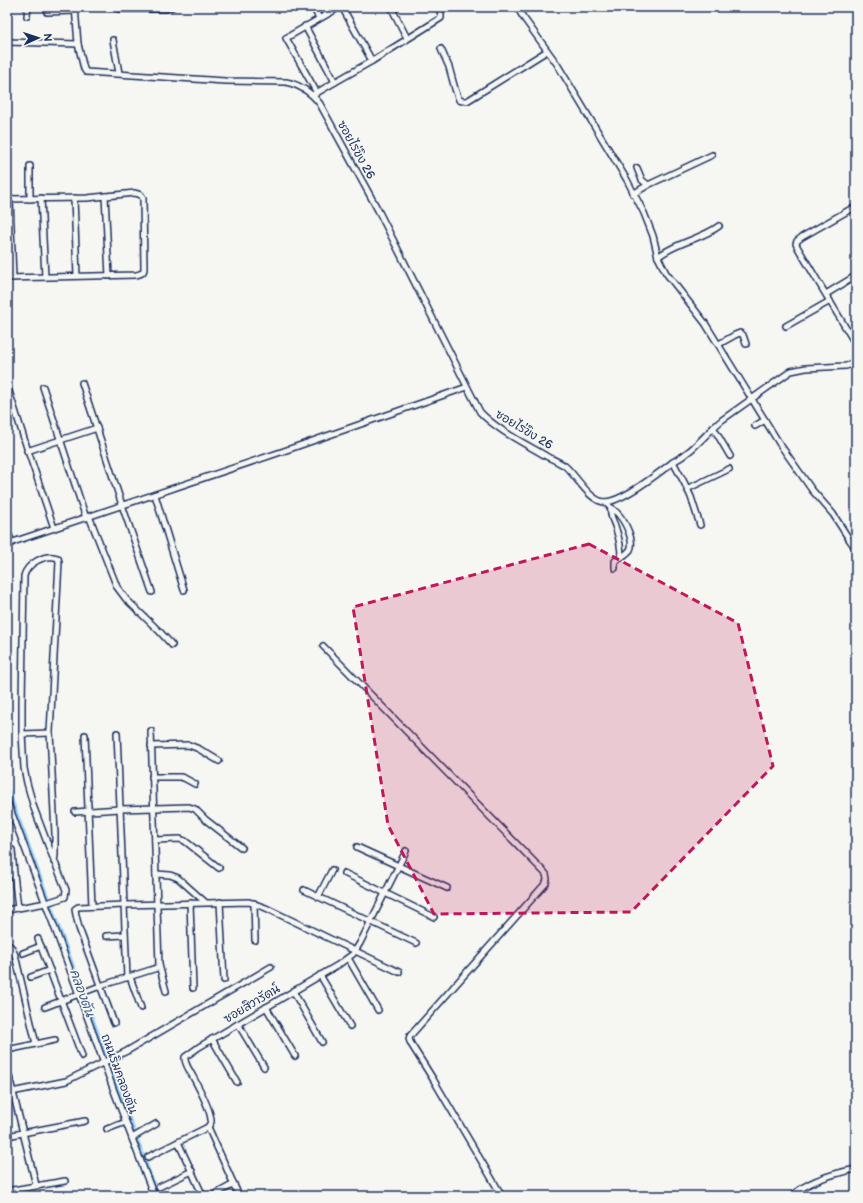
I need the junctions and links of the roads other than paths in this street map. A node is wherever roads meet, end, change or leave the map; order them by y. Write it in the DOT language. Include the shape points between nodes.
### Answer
graph roads {
  1 [pos="28,7"];
  2 [pos="111,7"];
  3 [pos="172,7"];
  4 [pos="313,7"];
  5 [pos="341,7"];
  6 [pos="391,7"];
  7 [pos="438,7"];
  8 [pos="517,7"];
  9 [pos="75,9"];
  10 [pos="47,12"];
  11 [pos="27,16"];
  12 [pos="319,18"];
  13 [pos="304,26"];
  14 [pos="407,38"];
  15 [pos="113,40"];
  16 [pos="7,42"];
  17 [pos="78,44"];
  18 [pos="441,50"];
  19 [pos="547,51"];
  20 [pos="372,61"];
  21 [pos="119,73"];
  22 [pos="335,82"];
  23 [pos="314,94"];
  24 [pos="712,155"];
  25 [pos="30,166"];
  26 [pos="637,168"];
  27 [pos="646,186"];
  28 [pos="635,192"];
  29 [pos="106,196"];
  30 [pos="42,198"];
  31 [pos="74,198"];
  32 [pos="9,199"];
  33 [pos="30,199"];
  34 [pos="851,210"];
  35 [pos="719,226"];
  36 [pos="659,256"];
  37 [pos="77,276"];
  38 [pos="109,276"];
  39 [pos="45,277"];
  40 [pos="854,277"];
  41 [pos="7,278"];
  42 [pos="13,278"];
  43 [pos="826,294"];
  44 [pos="830,301"];
  45 [pos="786,326"];
  46 [pos="723,342"];
  47 [pos="746,344"];
  48 [pos="856,345"];
  49 [pos="856,363"];
  50 [pos="82,383"];
  51 [pos="43,387"];
  52 [pos="467,387"];
  53 [pos="7,389"];
  54 [pos="755,397"];
  55 [pos="765,420"];
  56 [pos="755,426"];
  57 [pos="97,428"];
  58 [pos="713,428"];
  59 [pos="60,440"];
  60 [pos="27,451"];
  61 [pos="730,456"];
  62 [pos="673,462"];
  63 [pos="729,469"];
  64 [pos="687,489"];
  65 [pos="155,495"];
  66 [pos="605,502"];
  67 [pos="122,505"];
  68 [pos="611,508"];
  69 [pos="87,517"];
  70 [pos="700,525"];
  71 [pos="54,528"];
  72 [pos="7,530"];
  73 [pos="10,543"];
  74 [pos="856,548"];
  75 [pos="621,558"];
  76 [pos="615,568"];
  77 [pos="184,590"];
  78 [pos="152,592"];
  79 [pos="172,645"];
  80 [pos="323,646"];
  81 [pos="151,731"];
  82 [pos="50,733"];
  83 [pos="117,733"];
  84 [pos="22,734"];
  85 [pos="85,735"];
  86 [pos="151,746"];
  87 [pos="219,761"];
  88 [pos="152,778"];
  89 [pos="195,784"];
  90 [pos="7,801"];
  91 [pos="120,809"];
  92 [pos="153,809"];
  93 [pos="89,811"];
  94 [pos="75,812"];
  95 [pos="154,840"];
  96 [pos="358,847"];
  97 [pos="242,848"];
  98 [pos="12,850"];
  99 [pos="406,851"];
  100 [pos="54,862"];
  101 [pos="399,865"];
  102 [pos="219,868"];
  103 [pos="332,870"];
  104 [pos="344,873"];
  105 [pos="7,874"];
  106 [pos="14,874"];
  107 [pos="156,874"];
  108 [pos="447,888"];
  109 [pos="304,890"];
  110 [pos="385,894"];
  111 [pos="318,897"];
  112 [pos="205,902"];
  113 [pos="220,902"];
  114 [pos="47,903"];
  115 [pos="190,903"];
  116 [pos="254,903"];
  117 [pos="157,904"];
  118 [pos="124,905"];
  119 [pos="92,906"];
  120 [pos="18,908"];
  121 [pos="7,910"];
  122 [pos="434,917"];
  123 [pos="371,922"];
  124 [pos="125,935"];
  125 [pos="106,936"];
  126 [pos="38,939"];
  127 [pos="255,940"];
  128 [pos="416,943"];
  129 [pos="7,946"];
  130 [pos="41,946"];
  131 [pos="355,952"];
  132 [pos="23,953"];
  133 [pos="348,958"];
  134 [pos="159,965"];
  135 [pos="272,966"];
  136 [pos="50,970"];
  137 [pos="398,972"];
  138 [pos="320,975"];
  139 [pos="31,977"];
  140 [pos="129,977"];
  141 [pos="224,980"];
  142 [pos="100,986"];
  143 [pos="193,988"];
  144 [pos="166,991"];
  145 [pos="293,991"];
  146 [pos="81,993"];
  147 [pos="62,1000"];
  148 [pos="45,1007"];
  149 [pos="266,1007"];
  150 [pos="141,1008"];
  151 [pos="378,1010"];
  152 [pos="114,1023"];
  153 [pos="238,1024"];
  154 [pos="350,1026"];
  155 [pos="212,1039"];
  156 [pos="55,1040"];
  157 [pos="322,1042"];
  158 [pos="36,1044"];
  159 [pos="7,1050"];
  160 [pos="82,1056"];
  161 [pos="295,1056"];
  162 [pos="104,1061"];
  163 [pos="264,1067"];
  164 [pos="7,1068"];
  165 [pos="237,1082"];
  166 [pos="13,1092"];
  167 [pos="7,1093"];
  168 [pos="85,1121"];
  169 [pos="126,1122"];
  170 [pos="156,1124"];
  171 [pos="208,1127"];
  172 [pos="107,1129"];
  173 [pos="24,1133"];
  174 [pos="7,1136"];
  175 [pos="134,1136"];
  176 [pos="178,1142"];
  177 [pos="148,1157"];
  178 [pos="856,1169"];
  179 [pos="192,1171"];
  180 [pos="65,1181"];
  181 [pos="234,1184"];
  182 [pos="36,1185"];
  183 [pos="159,1187"];
  184 [pos="15,1189"];
  185 [pos="7,1191"];
  186 [pos="16,1196"];
  187 [pos="154,1196"];
  188 [pos="203,1196"];
  189 [pos="212,1196"];
  190 [pos="239,1196"];
  191 [pos="502,1196"];
  192 [pos="792,1196"];
  1 -- 11 [label="street"];
  2 -- 3 [label="street"];
  4 -- 12 [label="street"];
  5 -- 12 [label="street"];
  5 -- 20 [label="street"];
  6 -- 14 [label="street"];
  7 -- 14 [label="street" via="441,18"];
  8 -- 19 [label="street"];
  9 -- 10 [label="street"];
  9 -- 17 [label="street, ซอยไร่ขิง 26"];
  12 -- 13 [label="street"];
  13 -- 22 [label="street"];
  13 -- 23 [label="street" via="286,40"];
  14 -- 20 [label="street"];
  15 -- 21 [label="street"];
  16 -- 17 [label="street"];
  17 -- 21 [label="street, ซอยไร่ขิง 26" via="86,72"];
  18 -- 19 [label="street" via="459,100 462,101 466,101"];
  19 -- 28 [label="street"];
  20 -- 22 [label="street"];
  21 -- 23 [label="street, ซอยไร่ขิง 26" via="225,81 286,82 296,84"];
  22 -- 23 [label="street"];
  23 -- 52 [label="street, ซอยไร่ขิง 26" via="378,210"];
  24 -- 27 [label="street"];
  25 -- 33 [label="street"];
  26 -- 27 [label="street"];
  27 -- 28 [label="street"];
  28 -- 36 [label="street"];
  29 -- 31 [label="street"];
  29 -- 38 [label="street"];
  29 -- 38 [label="street" via="135,193 143,198 144,272 136,275"];
  30 -- 31 [label="street"];
  30 -- 33 [label="street"];
  30 -- 39 [label="street"];
  31 -- 37 [label="street"];
  32 -- 33 [label="street"];
  32 -- 42 [label="street"];
  34 -- 43 [label="street" via="797,241 796,244"];
  35 -- 36 [label="street" via="712,232"];
  36 -- 46 [label="street" via="666,273"];
  37 -- 38 [label="street"];
  37 -- 39 [label="street"];
  39 -- 42 [label="street"];
  40 -- 43 [label="street"];
  41 -- 42 [label="street"];
  43 -- 44 [label="street"];
  44 -- 45 [label="street"];
  44 -- 48 [label="street"];
  46 -- 47 [label="street" via="740,333"];
  46 -- 54 [label="street"];
  49 -- 54 [label="street" via="791,371"];
  50 -- 57 [label="street"];
  51 -- 59 [label="street"];
  52 -- 65 [label="street"];
  52 -- 66 [label="street, ซอยไร่ขิง 26" via="480,412 488,420 564,466 595,499"];
  53 -- 60 [label="street"];
  54 -- 55 [label="street"];
  54 -- 58 [label="street" via="734,410"];
  55 -- 56 [label="street"];
  55 -- 74 [label="street" via="812,490 833,514"];
  57 -- 59 [label="street"];
  57 -- 67 [label="street"];
  58 -- 61 [label="street"];
  58 -- 62 [label="street" via="681,458"];
  59 -- 60 [label="street"];
  59 -- 69 [label="street"];
  60 -- 71 [label="street"];
  62 -- 64 [label="street"];
  62 -- 66 [label="street" via="626,495"];
  63 -- 64 [label="street"];
  64 -- 70 [label="street"];
  65 -- 67 [label="street"];
  65 -- 77 [label="street"];
  66 -- 68 [label="street, ซอยไร่ขิง 26"];
  67 -- 69 [label="street"];
  67 -- 78 [label="street"];
  68 -- 75 [label="street"];
  68 -- 75 [label="street, ซอยไร่ขิง 26" via="625,523 632,542 631,548"];
  69 -- 71 [label="street"];
  69 -- 79 [label="street" via="116,587"];
  71 -- 73 [label="street"];
  72 -- 73 [label="street"];
  75 -- 76 [label="street" via="615,561"];
  80 -- 191 [label="street" via="546,874 546,883 409,1039"];
  81 -- 86 [label="street"];
  82 -- 84 [label="street"];
  82 -- 84 [label="street" via="59,562 58,558 49,557 30,566 24,576"];
  82 -- 100 [label="street"];
  83 -- 91 [label="street"];
  84 -- 100 [label="street" via="27,783"];
  85 -- 93 [label="street"];
  86 -- 87 [label="street" via="189,745"];
  86 -- 88 [label="street"];
  88 -- 89 [label="street" via="180,776"];
  88 -- 92 [label="street"];
  90 -- 114 [label="street, ถนนริมคลองตัน"];
  91 -- 92 [label="street"];
  91 -- 93 [label="street"];
  91 -- 118 [label="street"];
  92 -- 95 [label="street"];
  92 -- 97 [label="street" via="195,809"];
  93 -- 94 [label="street"];
  93 -- 119 [label="street"];
  95 -- 102 [label="street" via="185,841"];
  95 -- 107 [label="street"];
  96 -- 101 [label="street"];
  98 -- 106 [label="street"];
  99 -- 101 [label="street, ซอยสิวารัตน์"];
  100 -- 114 [label="street" via="66,890 66,898"];
  101 -- 108 [label="street"];
  101 -- 110 [label="street, ซอยสิวารัตน์"];
  103 -- 111 [label="street"];
  104 -- 110 [label="street"];
  105 -- 106 [label="street"];
  106 -- 120 [label="street"];
  107 -- 112 [label="street" via="170,874 178,878"];
  107 -- 117 [label="street"];
  109 -- 111 [label="street"];
  110 -- 122 [label="street"];
  110 -- 123 [label="street, ซอยสิวารัตน์"];
  111 -- 123 [label="street"];
  112 -- 113 [label="street"];
  112 -- 115 [label="street"];
  113 -- 116 [label="street"];
  113 -- 141 [label="street"];
  114 -- 120 [label="street"];
  114 -- 146 [label="street, ถนนริมคลองตัน"];
  115 -- 117 [label="street"];
  115 -- 143 [label="street"];
  116 -- 127 [label="street"];
  116 -- 131 [label="street"];
  117 -- 118 [label="street"];
  117 -- 134 [label="street"];
  118 -- 119 [label="street"];
  118 -- 124 [label="street"];
  119 -- 142 [label="street" via="78,907 76,915"];
  120 -- 121 [label="street"];
  123 -- 128 [label="street"];
  123 -- 131 [label="street, ซอยสิวารัตน์"];
  124 -- 125 [label="street"];
  124 -- 140 [label="street"];
  126 -- 130 [label="street"];
  129 -- 158 [label="street" via="12,948 15,955"];
  130 -- 132 [label="street"];
  130 -- 136 [label="street"];
  131 -- 133 [label="street, ซอยสิวารัตน์"];
  131 -- 137 [label="street"];
  133 -- 138 [label="street, ซอยสิวารัตน์"];
  133 -- 151 [label="street"];
  134 -- 140 [label="street" via="157,968"];
  134 -- 144 [label="street"];
  135 -- 162 [label="street" via="150,1038"];
  136 -- 139 [label="street"];
  136 -- 147 [label="street"];
  138 -- 145 [label="street, ซอยสิวารัตน์"];
  138 -- 154 [label="street"];
  140 -- 142 [label="street"];
  140 -- 150 [label="street"];
  142 -- 146 [label="street"];
  142 -- 152 [label="street"];
  145 -- 149 [label="street, ซอยสิวารัตน์"];
  145 -- 157 [label="street"];
  146 -- 147 [label="street"];
  146 -- 162 [label="street, ถนนริมคลองตัน"];
  147 -- 148 [label="street"];
  147 -- 160 [label="street"];
  149 -- 153 [label="street, ซอยสิวารัตน์"];
  149 -- 161 [label="street"];
  153 -- 155 [label="street, ซอยสิวารัตน์"];
  153 -- 163 [label="street"];
  155 -- 165 [label="street"];
  155 -- 171 [label="street, ซอยสิวารัตน์" via="185,1057 210,1115 211,1122"];
  156 -- 158 [label="street"];
  158 -- 159 [label="street"];
  162 -- 166 [label="street" via="66,1081"];
  162 -- 169 [label="street, ถนนริมคลองตัน"];
  164 -- 166 [label="street"];
  166 -- 167 [label="street"];
  166 -- 173 [label="street"];
  168 -- 173 [label="street"];
  169 -- 172 [label="street"];
  169 -- 175 [label="street, ถนนริมคลองตัน"];
  170 -- 175 [label="street"];
  171 -- 176 [label="street"];
  171 -- 181 [label="street"];
  173 -- 174 [label="street"];
  173 -- 182 [label="street"];
  175 -- 187 [label="street, ถนนริมคลองตัน"];
  176 -- 177 [label="street"];
  176 -- 179 [label="street"];
  178 -- 192 [label="street" via="813,1182"];
  179 -- 183 [label="street"];
  179 -- 188 [label="street"];
  180 -- 182 [label="street"];
  181 -- 189 [label="street"];
  181 -- 190 [label="street"];
  182 -- 184 [label="street"];
  184 -- 185 [label="street"];
  184 -- 186 [label="street"];
}
